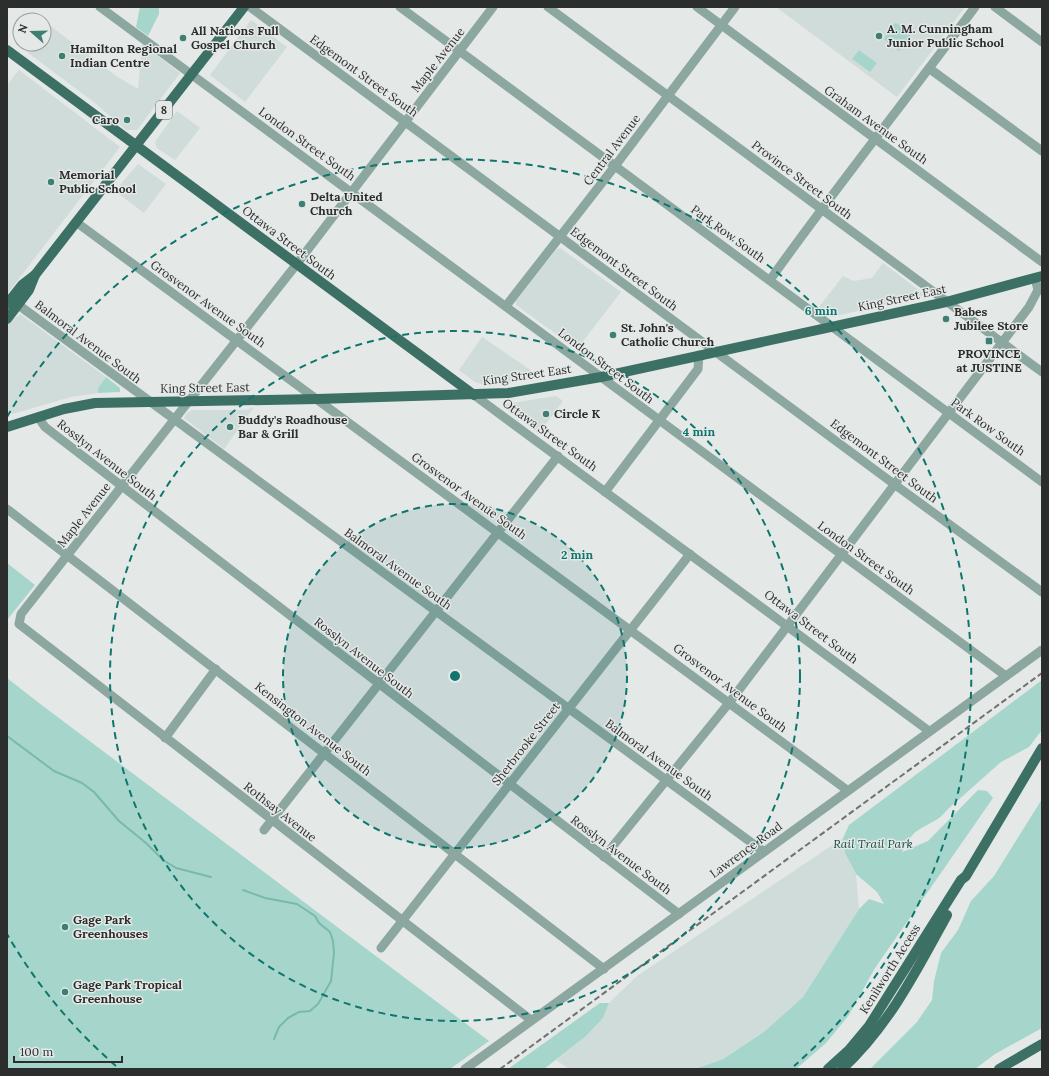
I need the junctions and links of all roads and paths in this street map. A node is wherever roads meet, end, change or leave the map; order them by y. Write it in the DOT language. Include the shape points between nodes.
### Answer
graph roads {
  1 [pos="100,7"];
  2 [pos="244,7"];
  3 [pos="250,7"];
  4 [pos="400,7"];
  5 [pos="493,7"];
  6 [pos="548,7"];
  7 [pos="697,7"];
  8 [pos="735,7"];
  9 [pos="975,7"];
  10 [pos="995,7"];
  11 [pos="721,25"];
  12 [pos="1042,42"];
  13 [pos="7,50"];
  14 [pos="460,51"];
  15 [pos="930,69"];
  16 [pos="191,74"];
  17 [pos="668,95"];
  18 [pos="406,121"];
  19 [pos="875,139"];
  20 [pos="136,146"];
  21 [pos="1042,151"];
  22 [pos="615,166"];
  23 [pos="352,192"];
  24 [pos="821,208"];
  25 [pos="76,222"];
  26 [pos="560,236"];
  27 [pos="1042,262"];
  28 [pos="296,265"];
  29 [pos="1038,277"];
  30 [pos="770,280"];
  31 [pos="11,301"];
  32 [pos="946,302"];
  33 [pos="506,306"];
  34 [pos="7,319"];
  35 [pos="831,327"];
  36 [pos="236,340"];
  37 [pos="1002,342"];
  38 [pos="715,352"];
  39 [pos="699,355"];
  40 [pos="1042,372"];
  41 [pos="601,377"];
  42 [pos="474,395"];
  43 [pos="317,399"];
  44 [pos="189,400"];
  45 [pos="148,401"];
  46 [pos="948,412"];
  47 [pos="38,417"];
  48 [pos="174,420"];
  49 [pos="659,421"];
  50 [pos="7,427"];
  51 [pos="558,456"];
  52 [pos="1042,482"];
  53 [pos="894,484"];
  54 [pos="122,486"];
  55 [pos="605,492"];
  56 [pos="7,509"];
  57 [pos="497,533"];
  58 [pos="690,554"];
  59 [pos="841,554"];
  60 [pos="68,555"];
  61 [pos="1042,592"];
  62 [pos="435,611"];
  63 [pos="18,620"];
  64 [pos="787,626"];
  65 [pos="631,630"];
  66 [pos="1042,650"];
  67 [pos="216,669"];
  68 [pos="1006,676"];
  69 [pos="379,684"];
  70 [pos="728,703"];
  71 [pos="569,709"];
  72 [pos="929,731"];
  73 [pos="165,738"];
  74 [pos="1042,748"];
  75 [pos="326,754"];
  76 [pos="666,781"];
  77 [pos="509,784"];
  78 [pos="847,790"];
  79 [pos="272,821"];
  80 [pos="264,830"];
  81 [pos="763,851"];
  82 [pos="455,853"];
  83 [pos="604,857"];
  84 [pos="966,876"];
  85 [pos="679,914"];
  86 [pos="402,922"];
  87 [pos="381,948"];
  88 [pos="604,969"];
  89 [pos="531,1020"];
  90 [pos="1042,1044"];
  91 [pos="464,1069"];
  92 [pos="828,1069"];
  93 [pos="842,1069"];
  94 [pos="999,1069"];
  1 -- 16 [label="street, London Street South"];
  2 -- 16 [label="main road, 8"];
  3 -- 18 [label="street, Edgemont Street South"];
  4 -- 14 [label="street, Park Row South"];
  5 -- 14 [label="street, Maple Avenue"];
  6 -- 17 [label="street, Province Street South"];
  7 -- 11 [label="street, Graham Avenue South"];
  8 -- 11 [label="street, Central Avenue"];
  9 -- 15 [label="street"];
  10 -- 12 [label="street"];
  11 -- 17 [label="street, Central Avenue"];
  11 -- 19 [label="street, Graham Avenue South"];
  13 -- 20 [label="main road, Ottawa Street South"];
  14 -- 18 [label="street, Maple Avenue"];
  14 -- 22 [label="street, Park Row South"];
  15 -- 19 [label="street"];
  15 -- 21 [label="street"];
  16 -- 20 [label="main road, 8"];
  16 -- 23 [label="street, London Street South"];
  17 -- 22 [label="street, Central Avenue"];
  17 -- 24 [label="street, Province Street South"];
  18 -- 23 [label="street, Maple Avenue"];
  18 -- 26 [label="street, Edgemont Street South"];
  19 -- 24 [label="street"];
  19 -- 27 [label="street, Graham Avenue South"];
  20 -- 25 [label="main road, 8"];
  20 -- 28 [label="main road, Ottawa Street South"];
  22 -- 26 [label="street, Central Avenue"];
  22 -- 30 [label="street, Park Row South"];
  23 -- 28 [label="street, Maple Avenue"];
  23 -- 33 [label="street, London Street South"];
  24 -- 30 [label="street"];
  24 -- 32 [label="street, Province Street South"];
  25 -- 31 [label="main road, 8" via="35,275 22,285"];
  25 -- 36 [label="street, Grosvenor Avenue South"];
  26 -- 33 [label="street, Central Avenue"];
  26 -- 38 [label="street, Edgemont Street South"];
  28 -- 36 [label="street, Maple Avenue"];
  28 -- 42 [label="main road, Ottawa Street South"];
  29 -- 32 [label="main road, King Street East"];
  29 -- 37 [label="street" via="1038,290 1034,300"];
  30 -- 35 [label="street, Park Row South"];
  31 -- 34 [label="main road, 8"];
  31 -- 45 [label="street, Balmoral Avenue South"];
  32 -- 35 [label="main road, King Street East"];
  32 -- 37 [label="street, Province Street South"];
  33 -- 41 [label="street, London Street South"];
  35 -- 38 [label="main road, King Street East"];
  35 -- 46 [label="street, Park Row South"];
  36 -- 43 [label="street, Grosvenor Avenue South"];
  36 -- 44 [label="street, Maple Avenue"];
  37 -- 40 [label="street, Province Street South"];
  37 -- 46 [label="street"];
  38 -- 39 [label="main road, King Street East"];
  38 -- 53 [label="street, Edgemont Street South"];
  39 -- 41 [label="main road, King Street East"];
  39 -- 49 [label="street" via="698,369"];
  41 -- 42 [label="main road, King Street East" via="508,393"];
  41 -- 49 [label="street, London Street South"];
  42 -- 43 [label="main road, King Street East"];
  42 -- 51 [label="street, Ottawa Street South"];
  43 -- 44 [label="main road, King Street East"];
  43 -- 57 [label="street, Grosvenor Avenue South"];
  44 -- 45 [label="main road, King Street East"];
  44 -- 48 [label="street, Maple Avenue"];
  45 -- 47 [label="main road, King Street East" via="81,404"];
  45 -- 48 [label="street, Balmoral Avenue South"];
  46 -- 52 [label="street, Park Row South"];
  46 -- 53 [label="street"];
  47 -- 50 [label="main road, King Street East"];
  47 -- 54 [label="street, Rosslyn Avenue South" via="45,427"];
  48 -- 54 [label="street, Maple Avenue"];
  48 -- 62 [label="street, Balmoral Avenue South"];
  49 -- 55 [label="street"];
  49 -- 59 [label="street, London Street South"];
  51 -- 55 [label="street, Ottawa Street South"];
  51 -- 57 [label="street"];
  53 -- 59 [label="street"];
  53 -- 61 [label="street, Edgemont Street South"];
  54 -- 60 [label="street, Maple Avenue"];
  54 -- 69 [label="street, Rosslyn Avenue South"];
  55 -- 58 [label="street, Ottawa Street South"];
  56 -- 60 [label="street, Kensington Avenue South"];
  57 -- 62 [label="street"];
  57 -- 65 [label="street, Grosvenor Avenue South"];
  58 -- 64 [label="street, Ottawa Street South"];
  58 -- 65 [label="street, Sherbrooke Street"];
  59 -- 64 [label="street"];
  59 -- 68 [label="street, London Street South"];
  60 -- 63 [label="street, Maple Avenue" via="20,614"];
  60 -- 67 [label="street, Kensington Avenue South"];
  62 -- 69 [label="street"];
  62 -- 71 [label="street, Balmoral Avenue South"];
  63 -- 73 [label="street, Rothsay Avenue" via="21,628"];
  64 -- 70 [label="street"];
  64 -- 72 [label="street, Ottawa Street South"];
  65 -- 70 [label="street, Grosvenor Avenue South"];
  65 -- 71 [label="street, Sherbrooke Street"];
  66 -- 68 [label="street, Lawrence Road"];
  67 -- 73 [label="street"];
  67 -- 75 [label="street, Kensington Avenue South"];
  68 -- 72 [label="street, Lawrence Road"];
  69 -- 75 [label="street"];
  69 -- 77 [label="street, Rosslyn Avenue South"];
  70 -- 76 [label="street"];
  70 -- 78 [label="street, Grosvenor Avenue South"];
  71 -- 76 [label="street, Balmoral Avenue South"];
  71 -- 77 [label="street, Sherbrooke Street"];
  72 -- 78 [label="street, Lawrence Road"];
  73 -- 79 [label="street, Rothsay Avenue"];
  74 -- 84 [label="main road, Kenilworth Access"];
  75 -- 79 [label="street"];
  75 -- 82 [label="street, Kensington Avenue South"];
  76 -- 81 [label="street, Balmoral Avenue South"];
  76 -- 83 [label="street"];
  77 -- 82 [label="street, Sherbrooke Street"];
  77 -- 83 [label="street, Rosslyn Avenue South"];
  78 -- 81 [label="street, Lawrence Road"];
  79 -- 80 [label="street"];
  79 -- 86 [label="street, Rothsay Avenue"];
  81 -- 85 [label="street, Lawrence Road"];
  82 -- 86 [label="street, Sherbrooke Street"];
  82 -- 88 [label="street, Kensington Avenue South"];
  83 -- 85 [label="street, Rosslyn Avenue South"];
  84 -- 92 [label="main road, Kenilworth Access" via="961,880 869,1026 849,1050"];
  84 -- 93 [label="main road, Kenilworth Access" via="903,992 874,1035"];
  85 -- 88 [label="street, Lawrence Road"];
  86 -- 87 [label="street, Sherbrooke Street"];
  86 -- 89 [label="street, Rothsay Avenue"];
  88 -- 89 [label="street, Lawrence Road"];
  89 -- 91 [label="street, Lawrence Road"];
  90 -- 94 [label="main road"];
}
